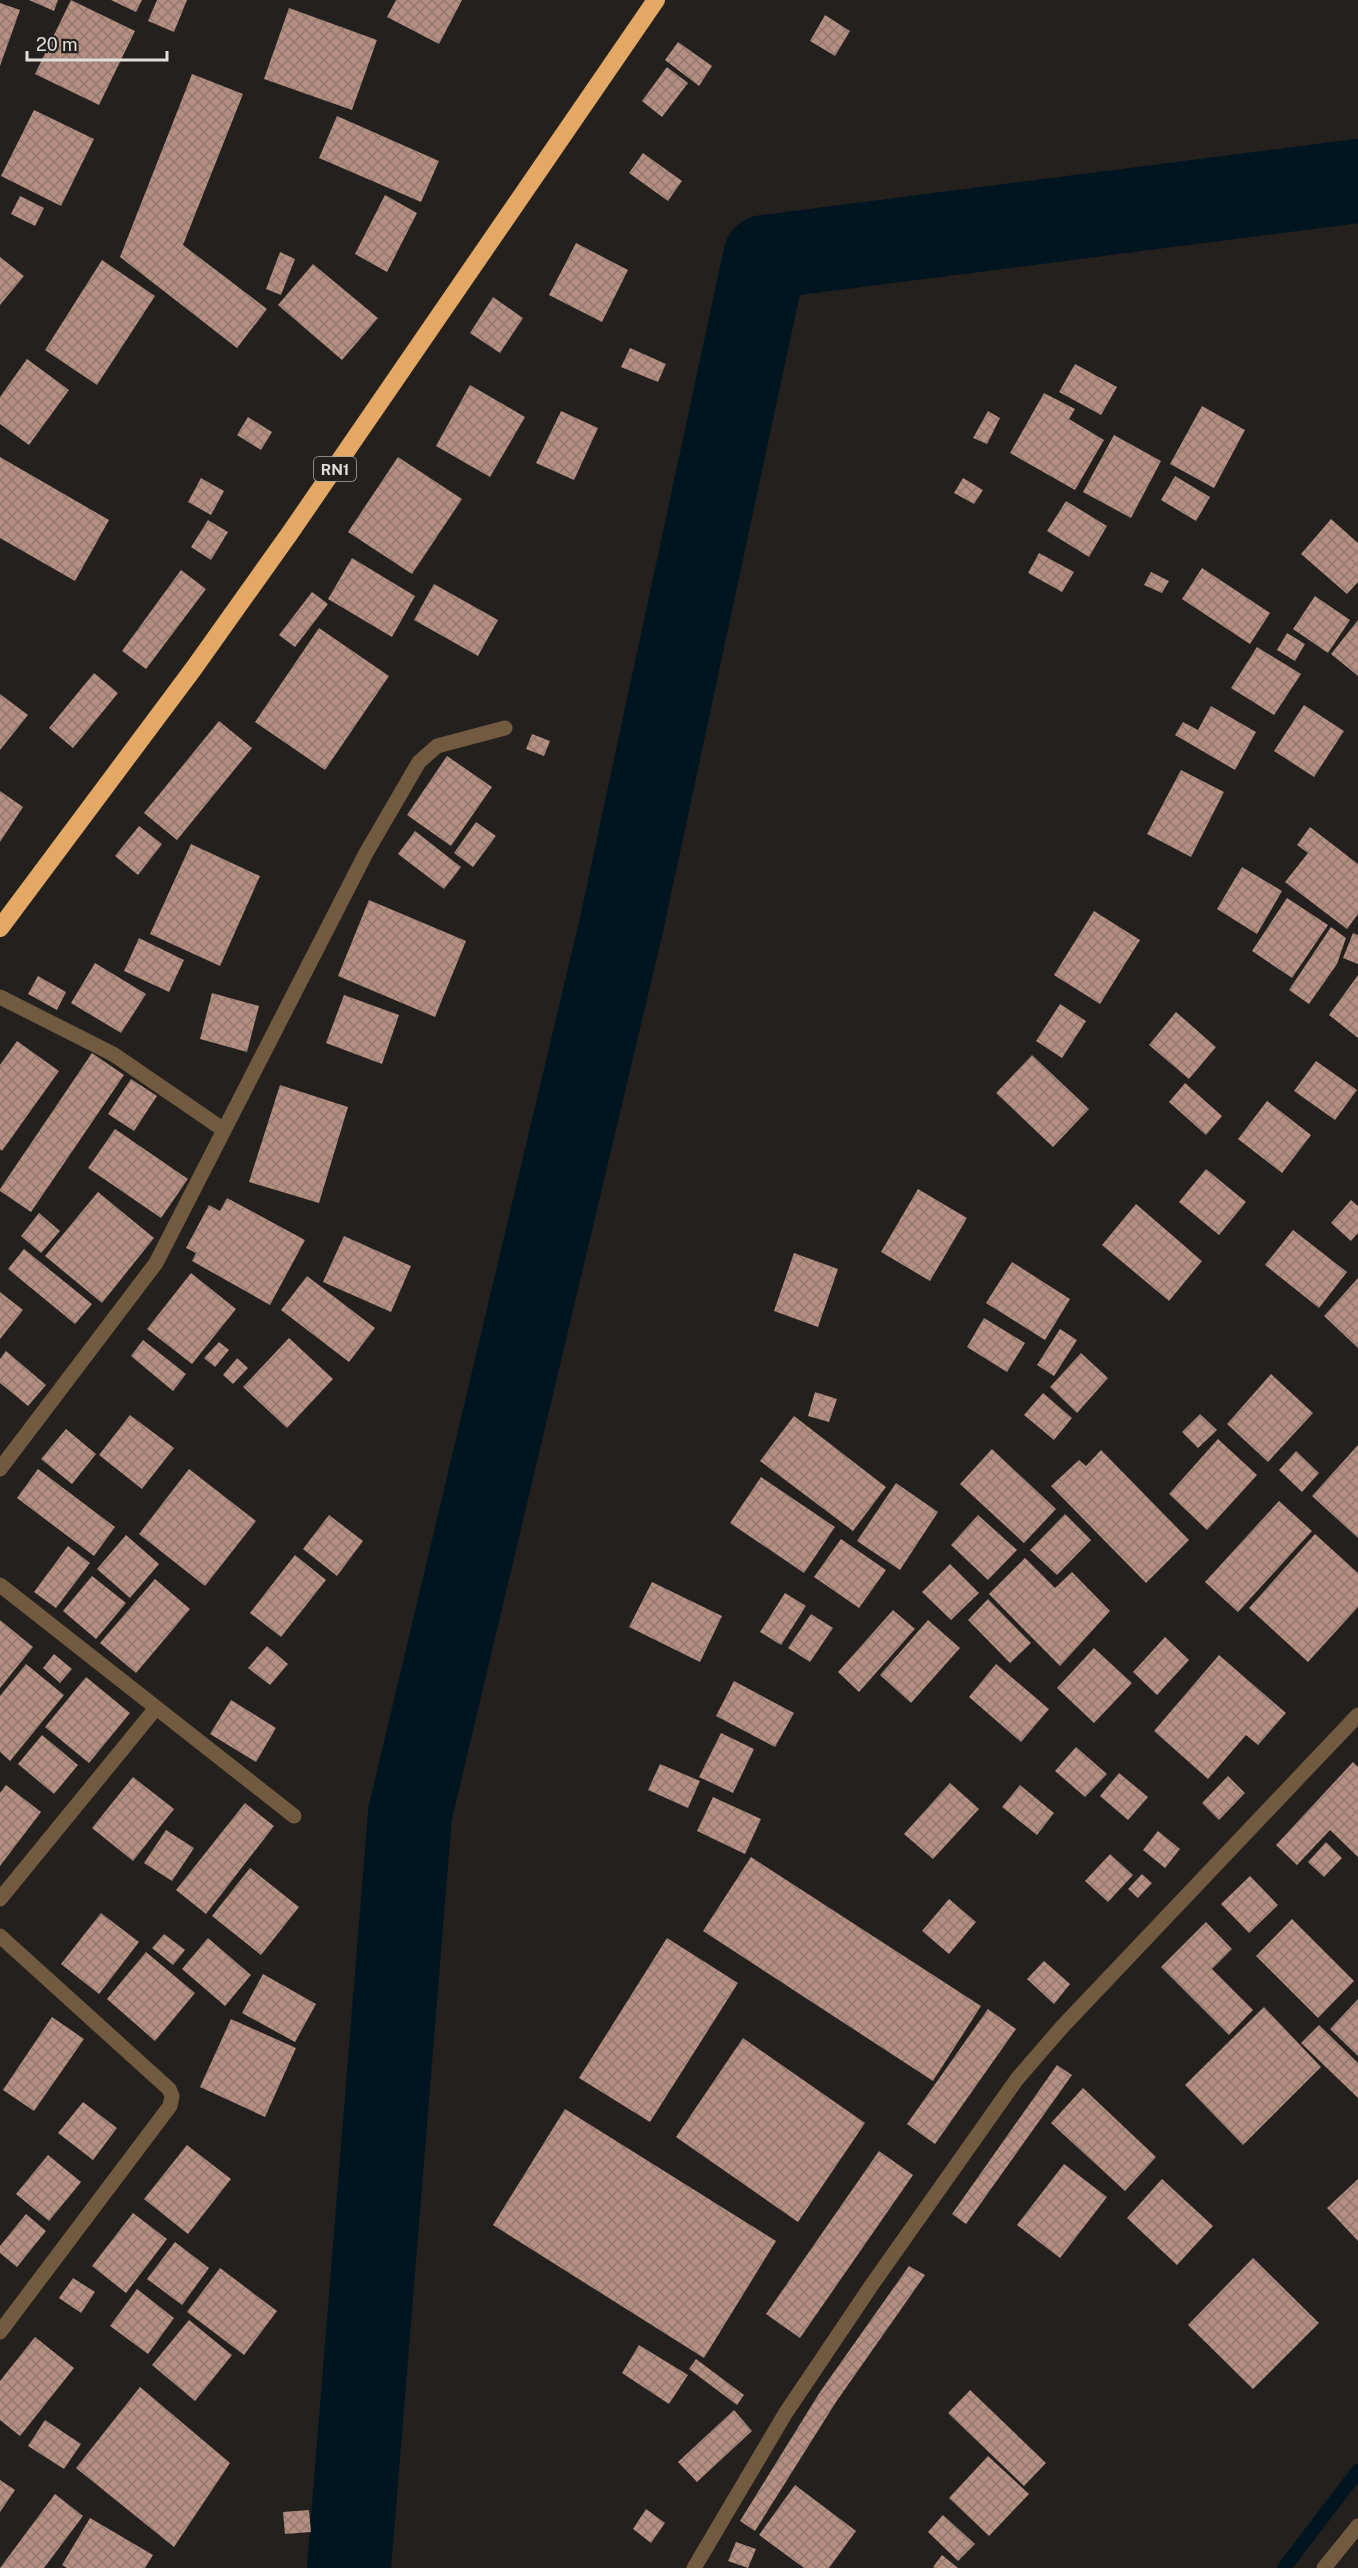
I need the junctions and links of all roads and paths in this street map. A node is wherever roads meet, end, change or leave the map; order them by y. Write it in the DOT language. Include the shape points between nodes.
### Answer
graph roads {
  1 [pos="656,0"];
  2 [pos="505,728"];
  3 [pos="0,928"];
  4 [pos="0,997"];
  5 [pos="224,1130"];
  6 [pos="0,1469"];
  7 [pos="0,1585"];
  8 [pos="156,1708"];
  9 [pos="1358,1715"];
  10 [pos="294,1816"];
  11 [pos="0,1899"];
  12 [pos="0,1936"];
  13 [pos="0,2332"];
  14 [pos="1358,2526"];
  15 [pos="694,2568"];
  16 [pos="1324,2568"];
  1 -- 3 [label="highway, RN1" via="290,533"];
  2 -- 5 [label="street" via="437,746 419,762 366,853"];
  4 -- 5 [label="street" via="113,1054"];
  5 -- 6 [label="street" via="156,1263"];
  7 -- 8 [label="street"];
  8 -- 10 [label="street"];
  8 -- 11 [label="street"];
  9 -- 15 [label="street" via="1017,2079 785,2414"];
  12 -- 13 [label="street" via="169,2089 172,2096 170,2106"];
  14 -- 16 [label="street"];
}
